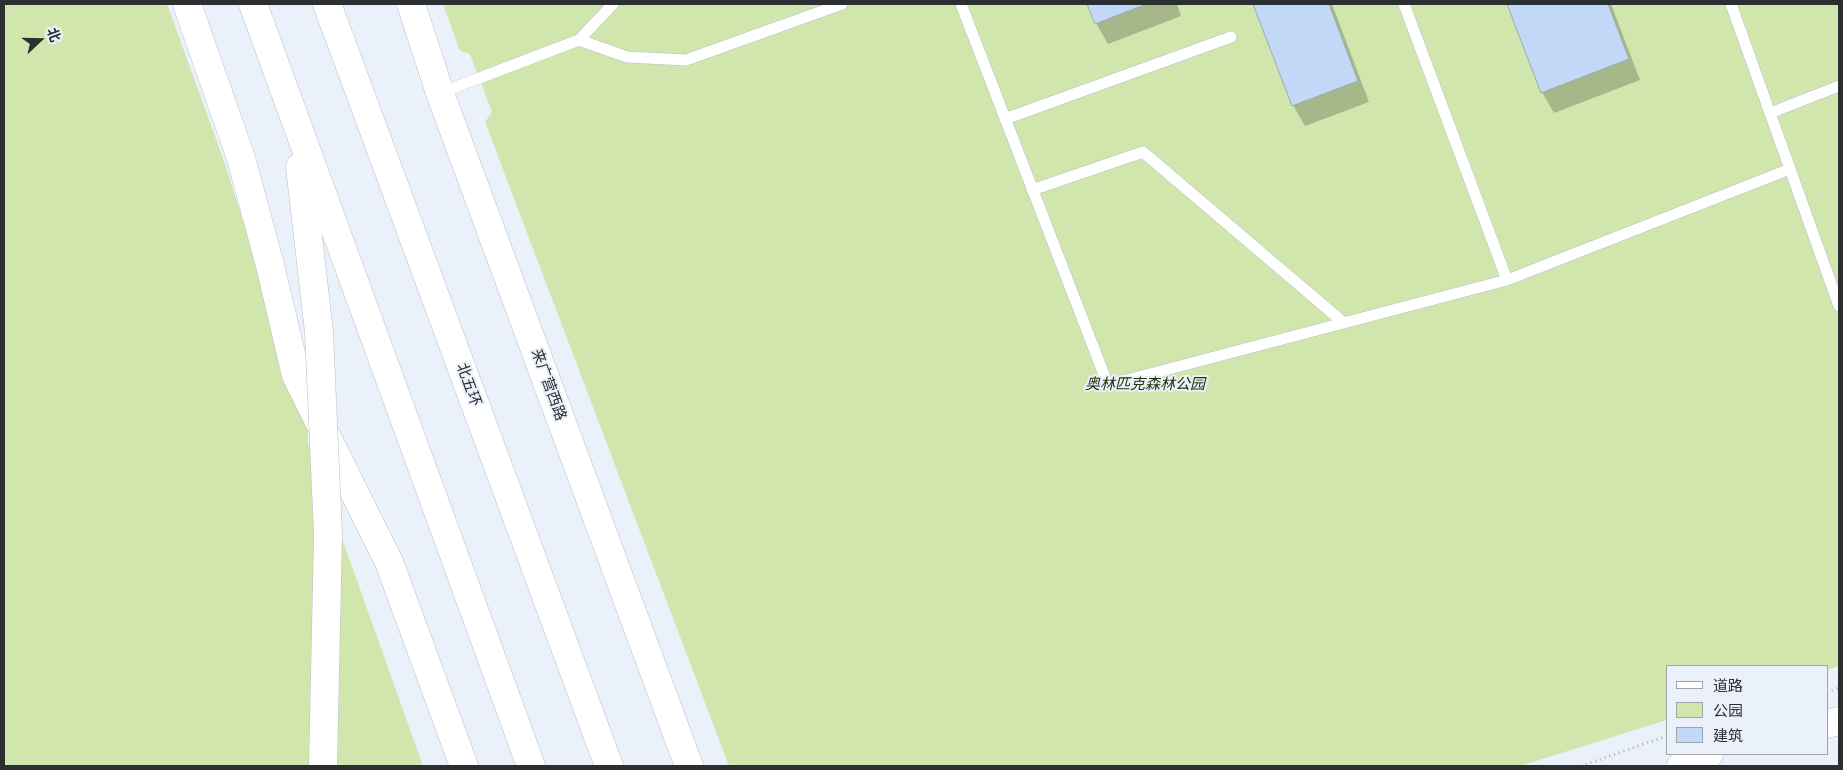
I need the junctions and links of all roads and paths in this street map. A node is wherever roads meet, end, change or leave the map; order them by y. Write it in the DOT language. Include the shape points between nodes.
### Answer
graph roads {
  1 [pos="187,4"];
  2 [pos="253,4"];
  3 [pos="327,4"];
  4 [pos="410,4"];
  5 [pos="613,4"];
  6 [pos="842,4"];
  7 [pos="961,4"];
  8 [pos="1404,4"];
  9 [pos="1731,4"];
  10 [pos="1231,37"];
  11 [pos="579,40"];
  12 [pos="282,85"];
  13 [pos="1839,86"];
  14 [pos="440,93"];
  15 [pos="1770,113"];
  16 [pos="1005,119"];
  17 [pos="1790,169"];
  18 [pos="1032,190"];
  19 [pos="1507,280"];
  20 [pos="1836,284"];
  21 [pos="1839,306"];
  22 [pos="1344,323"];
  23 [pos="1666,736"];
  24 [pos="1707,755"];
  25 [pos="323,766"];
  26 [pos="464,766"];
  27 [pos="531,766"];
  28 [pos="610,766"];
  29 [pos="689,766"];
  30 [pos="1581,766"];
  31 [pos="1681,766"];
  1 -- 26 [label="main road" via="241,158 296,375 389,562"];
  2 -- 12 [label="main road"];
  3 -- 28 [label="main road, 北五环"];
  4 -- 14 [label="main road, 来广营西路"];
  5 -- 11 [label="lane"];
  6 -- 11 [label="lane" via="686,60 627,57"];
  7 -- 16 [label="lane"];
  8 -- 19 [label="lane"];
  9 -- 15 [label="lane"];
  10 -- 16 [label="lane"];
  11 -- 14 [label="lane"];
  12 -- 25 [label="main road, bridge" via="301,170 319,332 328,534"];
  12 -- 27 [label="main road"];
  13 -- 15 [label="lane"];
  14 -- 29 [label="main road, 来广营西路"];
  15 -- 17 [label="lane"];
  16 -- 18 [label="lane"];
  17 -- 19 [label="lane"];
  17 -- 20 [label="lane"];
  18 -- 22 [label="lane" via="1143,152"];
  18 -- 22 [label="lane" via="1108,385"];
  19 -- 22 [label="lane"];
  20 -- 21 [label="lane"];
  23 -- 30 [label="path"];
  24 -- 31 [label="main road"];
}
